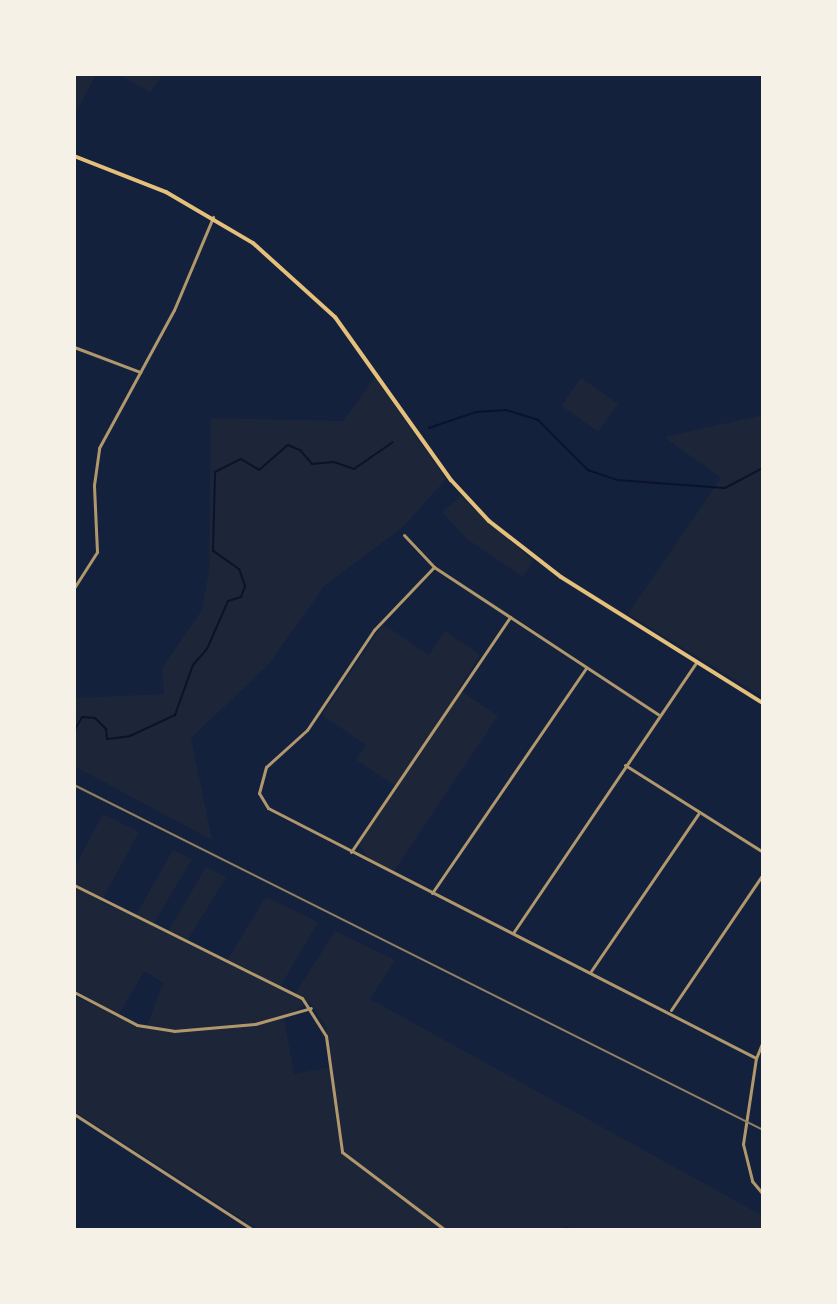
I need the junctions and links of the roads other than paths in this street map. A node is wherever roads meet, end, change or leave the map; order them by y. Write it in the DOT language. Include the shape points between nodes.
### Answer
graph roads {
  1 [pos="74,156"];
  2 [pos="213,217"];
  3 [pos="74,347"];
  4 [pos="140,372"];
  5 [pos="404,535"];
  6 [pos="434,567"];
  7 [pos="74,588"];
  8 [pos="510,617"];
  9 [pos="695,664"];
  10 [pos="586,667"];
  11 [pos="763,704"];
  12 [pos="658,714"];
  13 [pos="625,765"];
  14 [pos="698,814"];
  15 [pos="351,852"];
  16 [pos="763,852"];
  17 [pos="763,874"];
  18 [pos="74,885"];
  19 [pos="432,893"];
  20 [pos="513,933"];
  21 [pos="591,971"];
  22 [pos="74,992"];
  23 [pos="311,1008"];
  24 [pos="671,1010"];
  25 [pos="763,1041"];
  26 [pos="756,1058"];
  27 [pos="74,1114"];
  28 [pos="763,1194"];
  29 [pos="253,1230"];
  30 [pos="445,1230"];
  1 -- 2 [label="main road" via="166,192"];
  2 -- 4 [label="street" via="174,310"];
  2 -- 9 [label="main road" via="253,243 335,317 451,480 489,521 561,577"];
  3 -- 4 [label="street"];
  4 -- 7 [label="street" via="99,448 94,485 97,552"];
  5 -- 6 [label="street"];
  6 -- 8 [label="street"];
  6 -- 15 [label="street" via="374,630 307,730 266,767 259,793 280,818"];
  8 -- 10 [label="street"];
  8 -- 15 [label="street"];
  9 -- 11 [label="main road"];
  9 -- 12 [label="street"];
  10 -- 12 [label="street"];
  10 -- 19 [label="street"];
  12 -- 13 [label="street"];
  13 -- 14 [label="street"];
  13 -- 20 [label="street"];
  14 -- 16 [label="street"];
  14 -- 21 [label="street"];
  15 -- 19 [label="street"];
  17 -- 24 [label="street"];
  18 -- 23 [label="street" via="280,985"];
  19 -- 20 [label="street"];
  20 -- 21 [label="street"];
  21 -- 24 [label="street"];
  22 -- 23 [label="street" via="147,1028 186,1031 278,1020"];
  23 -- 30 [label="street" via="326,1036 342,1152"];
  24 -- 26 [label="street"];
  25 -- 26 [label="street"];
  26 -- 28 [label="street" via="743,1144 752,1181"];
  27 -- 29 [label="street"];
}
